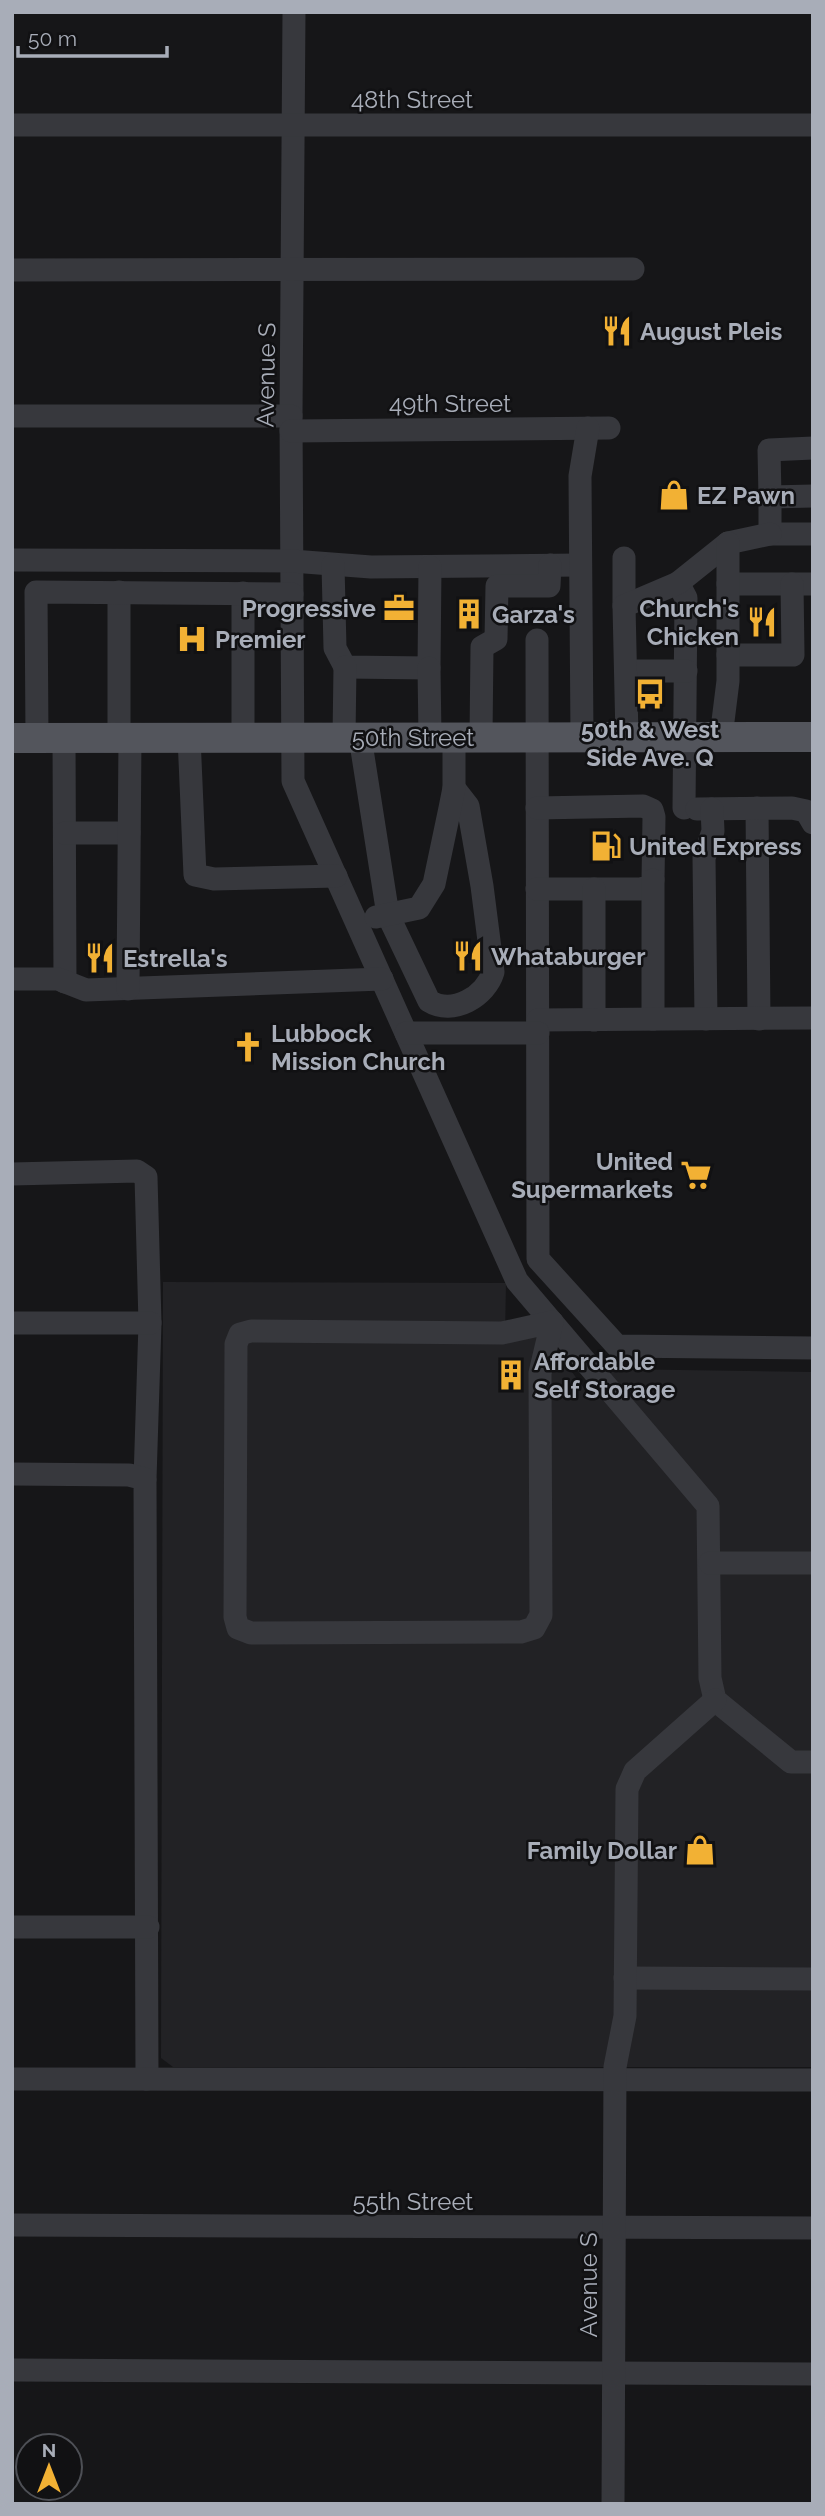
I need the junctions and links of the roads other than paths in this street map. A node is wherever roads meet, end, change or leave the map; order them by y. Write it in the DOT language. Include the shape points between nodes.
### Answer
graph roads {
  1 [pos="294,12"];
  2 [pos="12,125"];
  3 [pos="295,125"];
  4 [pos="813,125"];
  5 [pos="634,269"];
  6 [pos="12,270"];
  7 [pos="293,271"];
  8 [pos="12,416"];
  9 [pos="291,424"];
  10 [pos="813,448"];
  11 [pos="813,496"];
  12 [pos="769,497"];
  13 [pos="770,534"];
  14 [pos="813,534"];
  15 [pos="728,544"];
  16 [pos="624,558"];
  17 [pos="12,560"];
  18 [pos="292,561"];
  19 [pos="334,565"];
  20 [pos="550,565"];
  21 [pos="580,565"];
  22 [pos="474,566"];
  23 [pos="430,567"];
  24 [pos="678,583"];
  25 [pos="733,584"];
  26 [pos="802,584"];
  27 [pos="497,586"];
  28 [pos="119,592"];
  29 [pos="243,593"];
  30 [pos="292,594"];
  31 [pos="624,606"];
  32 [pos="537,640"];
  33 [pos="733,655"];
  34 [pos="345,667"];
  35 [pos="429,668"];
  36 [pos="626,671"];
  37 [pos="686,671"];
  38 [pos="124,737"];
  39 [pos="189,737"];
  40 [pos="243,737"];
  41 [pos="292,737"];
  42 [pos="352,737"];
  43 [pos="455,737"];
  44 [pos="537,737"];
  45 [pos="582,737"];
  46 [pos="627,737"];
  47 [pos="685,737"];
  48 [pos="721,737"];
  49 [pos="813,737"];
  50 [pos="38,738"];
  51 [pos="454,788"];
  52 [pos="537,808"];
  53 [pos="684,808"];
  54 [pos="757,808"];
  55 [pos="712,809"];
  56 [pos="652,810"];
  57 [pos="813,823"];
  58 [pos="65,833"];
  59 [pos="129,833"];
  60 [pos="336,876"];
  61 [pos="653,880"];
  62 [pos="537,889"];
  63 [pos="594,889"];
  64 [pos="388,915"];
  65 [pos="356,921"];
  66 [pos="12,979"];
  67 [pos="382,979"];
  68 [pos="65,982"];
  69 [pos="128,989"];
  70 [pos="759,1018"];
  71 [pos="813,1018"];
  72 [pos="653,1019"];
  73 [pos="706,1019"];
  74 [pos="594,1020"];
  75 [pos="538,1026"];
  76 [pos="406,1033"];
  77 [pos="12,1174"];
  78 [pos="552,1322"];
  79 [pos="12,1323"];
  80 [pos="149,1323"];
  81 [pos="813,1348"];
  82 [pos="12,1474"];
  83 [pos="145,1479"];
  84 [pos="710,1563"];
  85 [pos="813,1563"];
  86 [pos="715,1700"];
  87 [pos="813,1762"];
  88 [pos="12,1927"];
  89 [pos="148,1927"];
  90 [pos="625,1978"];
  91 [pos="813,1979"];
  92 [pos="615,2073"];
  93 [pos="12,2078"];
  94 [pos="147,2078"];
  95 [pos="813,2080"];
  96 [pos="12,2225"];
  97 [pos="615,2228"];
  98 [pos="813,2228"];
  99 [pos="12,2370"];
  100 [pos="614,2374"];
  101 [pos="813,2374"];
  102 [pos="613,2504"];
  1 -- 3 [label="street, Avenue S"];
  2 -- 3 [label="street, 48th Street"];
  3 -- 4 [label="street, 48th Street"];
  3 -- 7 [label="street, Avenue S"];
  5 -- 7 [label="street"];
  6 -- 7 [label="street"];
  7 -- 9 [label="street, Avenue S"];
  8 -- 9 [label="street, 49th Street"];
  9 -- 18 [label="street, Avenue S"];
  9 -- 21 [label="street, 49th Street" via="598,428 580,476"];
  10 -- 12 [label="street" via="769,450"];
  11 -- 12 [label="street"];
  12 -- 13 [label="street"];
  13 -- 14 [label="street"];
  13 -- 15 [label="street"];
  15 -- 24 [label="street"];
  15 -- 25 [label="street"];
  16 -- 31 [label="street"];
  17 -- 18 [label="street"];
  18 -- 19 [label="street"];
  18 -- 30 [label="street, Avenue S"];
  19 -- 23 [label="street"];
  19 -- 34 [label="street" via="335,648"];
  20 -- 21 [label="street"];
  20 -- 22 [label="street"];
  20 -- 27 [label="street" via="549,586"];
  21 -- 45 [label="street"];
  22 -- 23 [label="street"];
  22 -- 27 [label="street"];
  23 -- 35 [label="street"];
  24 -- 31 [label="street"];
  24 -- 37 [label="street" via="686,598"];
  25 -- 26 [label="street"];
  25 -- 33 [label="street"];
  26 -- 33 [label="street" via="793,655"];
  27 -- 43 [label="street" via="496,639 482,647"];
  28 -- 29 [label="street"];
  28 -- 38 [label="street"];
  28 -- 50 [label="street" via="36,592"];
  29 -- 30 [label="street"];
  29 -- 40 [label="street"];
  30 -- 41 [label="street, Avenue S"];
  31 -- 36 [label="street"];
  32 -- 44 [label="street"];
  33 -- 48 [label="street"];
  34 -- 35 [label="street"];
  34 -- 42 [label="street"];
  35 -- 43 [label="street"];
  36 -- 37 [label="street"];
  36 -- 46 [label="street"];
  37 -- 47 [label="street"];
  38 -- 39 [label="main road, 50th Street"];
  38 -- 50 [label="main road, 50th Street"];
  38 -- 59 [label="street"];
  39 -- 40 [label="main road, 50th Street"];
  39 -- 60 [label="street" via="195,875 214,879"];
  40 -- 41 [label="main road, 50th Street"];
  41 -- 42 [label="main road, 50th Street"];
  41 -- 60 [label="street, Avenue S" via="293,781"];
  42 -- 43 [label="main road, 50th Street"];
  42 -- 64 [label="street"];
  43 -- 44 [label="main road, 50th Street"];
  43 -- 51 [label="street"];
  44 -- 45 [label="main road, 50th Street"];
  44 -- 52 [label="street"];
  45 -- 46 [label="main road, 50th Street"];
  46 -- 47 [label="main road, 50th Street"];
  47 -- 48 [label="main road, 50th Street"];
  47 -- 53 [label="street"];
  48 -- 49 [label="main road, 50th Street"];
  50 -- 58 [label="street"];
  51 -- 64 [label="street" via="434,884 419,908"];
  51 -- 64 [label="street" via="468,806 493,972 490,982 480,995 456,1005 436,1006 429,1001"];
  52 -- 56 [label="street" via="643,806"];
  52 -- 62 [label="street"];
  53 -- 55 [label="street"];
  53 -- 56 [label="street"];
  54 -- 55 [label="street"];
  54 -- 57 [label="street" via="806,811"];
  54 -- 70 [label="street"];
  55 -- 73 [label="street" via="713,831 704,858"];
  56 -- 61 [label="street"];
  58 -- 59 [label="street"];
  58 -- 68 [label="street"];
  59 -- 69 [label="street"];
  60 -- 65 [label="street, Avenue S"];
  61 -- 63 [label="street" via="640,889"];
  61 -- 72 [label="street"];
  62 -- 63 [label="street"];
  62 -- 75 [label="street"];
  63 -- 74 [label="street"];
  64 -- 65 [label="street"];
  65 -- 67 [label="street, Avenue S"];
  66 -- 68 [label="street"];
  67 -- 69 [label="street"];
  67 -- 76 [label="street, Avenue S"];
  68 -- 69 [label="street" via="86,990"];
  70 -- 71 [label="street"];
  70 -- 73 [label="street"];
  72 -- 73 [label="street"];
  72 -- 74 [label="street"];
  74 -- 75 [label="street"];
  75 -- 76 [label="street"];
  75 -- 81 [label="street" via="538,1259 617,1346"];
  76 -- 78 [label="street, Avenue S" via="517,1281"];
  77 -- 80 [label="street" via="137,1171 146,1177"];
  78 -- 78 [label="street" via="502,1332 240,1334 236,1344 234,1617 238,1628 251,1633 521,1632 534,1628 541,1615 540,1373"];
  78 -- 84 [label="street, Avenue S" via="708,1506"];
  79 -- 80 [label="street"];
  80 -- 83 [label="street"];
  82 -- 83 [label="street"];
  83 -- 89 [label="street"];
  84 -- 85 [label="street"];
  84 -- 86 [label="street, Avenue S" via="710,1678"];
  86 -- 87 [label="street" via="791,1762"];
  86 -- 90 [label="street, Avenue S" via="635,1770 627,1789"];
  88 -- 89 [label="street"];
  89 -- 94 [label="street"];
  90 -- 91 [label="street"];
  90 -- 92 [label="street, Avenue S" via="625,2016"];
  92 -- 94 [label="street"];
  92 -- 95 [label="street"];
  92 -- 97 [label="street, Avenue S"];
  93 -- 94 [label="street"];
  96 -- 97 [label="street, 55th Street"];
  97 -- 98 [label="street, 55th Street"];
  97 -- 100 [label="street, Avenue S"];
  99 -- 100 [label="street"];
  100 -- 101 [label="street"];
  100 -- 102 [label="street, Avenue S"];
}
